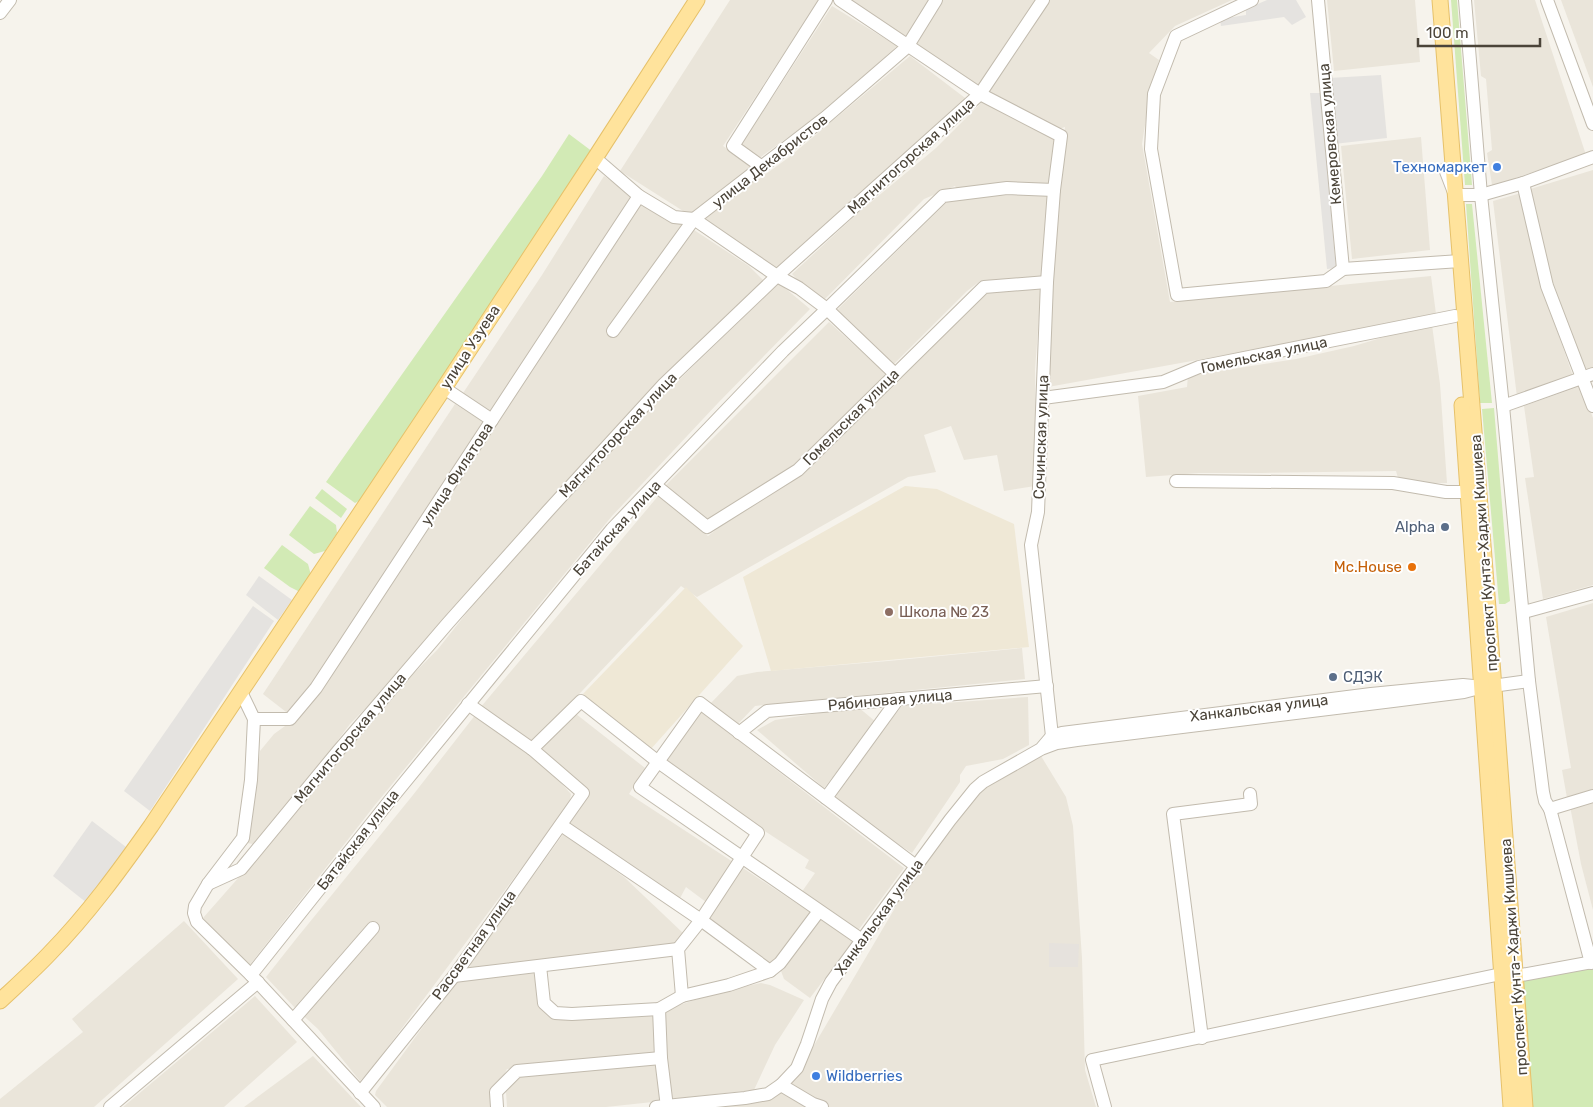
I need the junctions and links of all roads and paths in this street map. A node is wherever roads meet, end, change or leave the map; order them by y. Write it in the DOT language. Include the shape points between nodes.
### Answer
graph roads {
  1 [pos="10,0"];
  2 [pos="697,0"];
  3 [pos="826,0"];
  4 [pos="840,0"];
  5 [pos="936,0"];
  6 [pos="1043,0"];
  7 [pos="1252,0"];
  8 [pos="1318,0"];
  9 [pos="1432,0"];
  10 [pos="1440,0"];
  11 [pos="1464,0"];
  12 [pos="1547,0"];
  13 [pos="0,13"];
  14 [pos="907,46"];
  15 [pos="980,94"];
  16 [pos="1593,124"];
  17 [pos="1593,157"];
  18 [pos="595,158"];
  19 [pos="762,167"];
  20 [pos="1445,169"];
  21 [pos="1523,183"];
  22 [pos="1054,190"];
  23 [pos="1455,195"];
  24 [pos="1481,195"];
  25 [pos="639,196"];
  26 [pos="694,219"];
  27 [pos="1456,262"];
  28 [pos="1343,269"];
  29 [pos="777,276"];
  30 [pos="1047,282"];
  31 [pos="827,309"];
  32 [pos="1456,316"];
  33 [pos="613,331"];
  34 [pos="895,374"];
  35 [pos="1587,376"];
  36 [pos="444,388"];
  37 [pos="1043,398"];
  38 [pos="1503,406"];
  39 [pos="1593,406"];
  40 [pos="492,420"];
  41 [pos="1176,481"];
  42 [pos="655,485"];
  43 [pos="1468,492"];
  44 [pos="1482,533"];
  45 [pos="1593,593"];
  46 [pos="1524,612"];
  47 [pos="1529,682"];
  48 [pos="1047,686"];
  49 [pos="1488,687"];
  50 [pos="241,692"];
  51 [pos="898,699"];
  52 [pos="468,704"];
  53 [pos="254,719"];
  54 [pos="739,733"];
  55 [pos="1052,736"];
  56 [pos="532,749"];
  57 [pos="1041,749"];
  58 [pos="658,761"];
  59 [pos="1250,794"];
  60 [pos="1593,796"];
  61 [pos="826,798"];
  62 [pos="1550,809"];
  63 [pos="561,825"];
  64 [pos="742,858"];
  65 [pos="916,866"];
  66 [pos="208,884"];
  67 [pos="819,911"];
  68 [pos="701,920"];
  69 [pos="373,928"];
  70 [pos="862,940"];
  71 [pos="678,949"];
  72 [pos="1592,962"];
  73 [pos="540,966"];
  74 [pos="770,971"];
  75 [pos="1509,975"];
  76 [pos="454,976"];
  77 [pos="255,979"];
  78 [pos="682,996"];
  79 [pos="0,1001"];
  80 [pos="659,1009"];
  81 [pos="292,1020"];
  82 [pos="1202,1038"];
  83 [pos="661,1058"];
  84 [pos="781,1085"];
  85 [pos="360,1093"];
  86 [pos="747,1103"];
  87 [pos="110,1107"];
  88 [pos="374,1107"];
  89 [pos="497,1107"];
  90 [pos="663,1107"];
  91 [pos="822,1107"];
  92 [pos="1105,1107"];
  93 [pos="1511,1107"];
  94 [pos="1525,1107"];
  1 -- 13 [label="street"];
  2 -- 18 [label="main road, улица Узуева"];
  3 -- 19 [label="street" via="733,146"];
  4 -- 14 [label="street"];
  5 -- 14 [label="street, улица Декабристов"];
  6 -- 15 [label="street, Магнитогорская улица"];
  7 -- 28 [label="street" via="1176,36 1154,94 1151,149 1177,295 1326,281"];
  8 -- 28 [label="street, Кемеровская улица"];
  9 -- 20 [label="main road, проспект Кунта-Хаджи Кишиева"];
  10 -- 23 [label="main road, проспект Кунта-Хаджи Кишиева"];
  11 -- 24 [label="street"];
  12 -- 16 [label="street"];
  14 -- 15 [label="street"];
  14 -- 19 [label="street, улица Декабристов" via="826,117"];
  15 -- 22 [label="street, Сочинская улица" via="1061,136"];
  15 -- 29 [label="street, Магнитогорская улица"];
  17 -- 21 [label="street"];
  18 -- 25 [label="street"];
  18 -- 36 [label="main road, улица Узуева"];
  19 -- 26 [label="street, улица Декабристов"];
  20 -- 23 [label="street"];
  20 -- 27 [label="main road, проспект Кунта-Хаджи Кишиева"];
  21 -- 24 [label="street"];
  21 -- 35 [label="street" via="1548,286"];
  22 -- 30 [label="street, Сочинская улица"];
  22 -- 31 [label="street, Батайская улица" via="1007,188 944,196"];
  23 -- 24 [label="street"];
  23 -- 27 [label="main road, проспект Кунта-Хаджи Кишиева"];
  24 -- 38 [label="street"];
  25 -- 26 [label="street" via="674,217"];
  25 -- 40 [label="street, улица Филатова"];
  26 -- 29 [label="street"];
  26 -- 33 [label="street, улица Декабристов"];
  27 -- 28 [label="street"];
  27 -- 32 [label="main road, проспект Кунта-Хаджи Кишиева"];
  27 -- 44 [label="main road, проспект Кунта-Хаджи Кишиева"];
  29 -- 31 [label="street"];
  29 -- 66 [label="street, Магнитогорская улица" via="664,384 547,512 339,750 241,869"];
  30 -- 34 [label="street, Гомельская улица" via="984,286"];
  30 -- 37 [label="street, Сочинская улица"];
  31 -- 34 [label="street"];
  31 -- 42 [label="street, Батайская улица"];
  32 -- 37 [label="street, Гомельская улица" via="1199,367 1162,382"];
  32 -- 43 [label="main road, проспект Кунта-Хаджи Кишиева"];
  34 -- 42 [label="street, Гомельская улица" via="798,470 707,527"];
  35 -- 38 [label="street"];
  35 -- 39 [label="street"];
  36 -- 40 [label="street"];
  36 -- 50 [label="main road, улица Узуева"];
  37 -- 48 [label="street, Сочинская улица" via="1038,512 1031,545"];
  38 -- 46 [label="street"];
  40 -- 53 [label="street, улица Филатова" via="316,688 290,719"];
  41 -- 43 [label="street" via="1393,483 1446,492"];
  42 -- 52 [label="street, Батайская улица" via="612,530"];
  43 -- 44 [label="street"];
  43 -- 49 [label="main road, проспект Кунта-Хаджи Кишиева"];
  44 -- 49 [label="main road, проспект Кунта-Хаджи Кишиева"];
  45 -- 46 [label="street"];
  46 -- 47 [label="street"];
  47 -- 49 [label="street"];
  47 -- 62 [label="street" via="1542,792"];
  48 -- 51 [label="street, Рябиновая улица"];
  48 -- 55 [label="street, Сочинская улица"];
  49 -- 55 [label="street, Ханкальская улица" via="1463,685 1371,694"];
  49 -- 57 [label="street, Ханкальская улица" via="1393,702 1076,740"];
  49 -- 75 [label="main road, проспект Кунта-Хаджи Кишиева"];
  50 -- 53 [label="street"];
  50 -- 79 [label="main road, улица Узуева" via="105,890 51,952"];
  51 -- 54 [label="street, Рябиновая улица" via="767,712"];
  51 -- 61 [label="street"];
  52 -- 56 [label="street"];
  52 -- 77 [label="street, Батайская улица" via="391,798"];
  53 -- 66 [label="street" via="251,780 243,838"];
  54 -- 58 [label="street" via="700,704"];
  54 -- 61 [label="street"];
  55 -- 57 [label="street, Ханкальская улица"];
  56 -- 58 [label="street" via="581,701"];
  56 -- 63 [label="street, Рассветная улица" via="583,793"];
  57 -- 65 [label="street, Ханкальская улица" via="975,789"];
  58 -- 64 [label="street" via="758,833"];
  58 -- 64 [label="street" via="640,787"];
  59 -- 82 [label="street" via="1251,804 1173,814"];
  60 -- 62 [label="street"];
  61 -- 65 [label="street"];
  62 -- 72 [label="street"];
  63 -- 68 [label="street"];
  63 -- 76 [label="street, Рассветная улица"];
  64 -- 67 [label="street"];
  64 -- 68 [label="street"];
  65 -- 70 [label="street, Ханкальская улица"];
  66 -- 77 [label="street" via="195,906 197,922"];
  67 -- 70 [label="street"];
  67 -- 74 [label="street" via="780,963"];
  68 -- 71 [label="street"];
  68 -- 74 [label="street"];
  69 -- 81 [label="street"];
  70 -- 84 [label="street, Ханкальская улица" via="831,982 797,1068"];
  71 -- 73 [label="street"];
  71 -- 78 [label="street"];
  72 -- 75 [label="street"];
  73 -- 76 [label="street"];
  73 -- 80 [label="street" via="544,1003 555,1013"];
  74 -- 78 [label="street"];
  75 -- 82 [label="street"];
  75 -- 93 [label="main road, проспект Кунта-Хаджи Кишиева"];
  75 -- 94 [label="main road, проспект Кунта-Хаджи Кишиева"];
  76 -- 85 [label="street, Рассветная улица"];
  77 -- 81 [label="street"];
  77 -- 87 [label="street, Батайская улица"];
  78 -- 80 [label="street"];
  80 -- 83 [label="street"];
  81 -- 85 [label="street"];
  82 -- 92 [label="street" via="1092,1060"];
  83 -- 89 [label="street" via="517,1071 496,1092"];
  83 -- 90 [label="street"];
  84 -- 86 [label="street, Ханкальская улица"];
  84 -- 91 [label="street"];
  85 -- 88 [label="street"];
  86 -- 90 [label="street, Ханкальская улица"];
}
